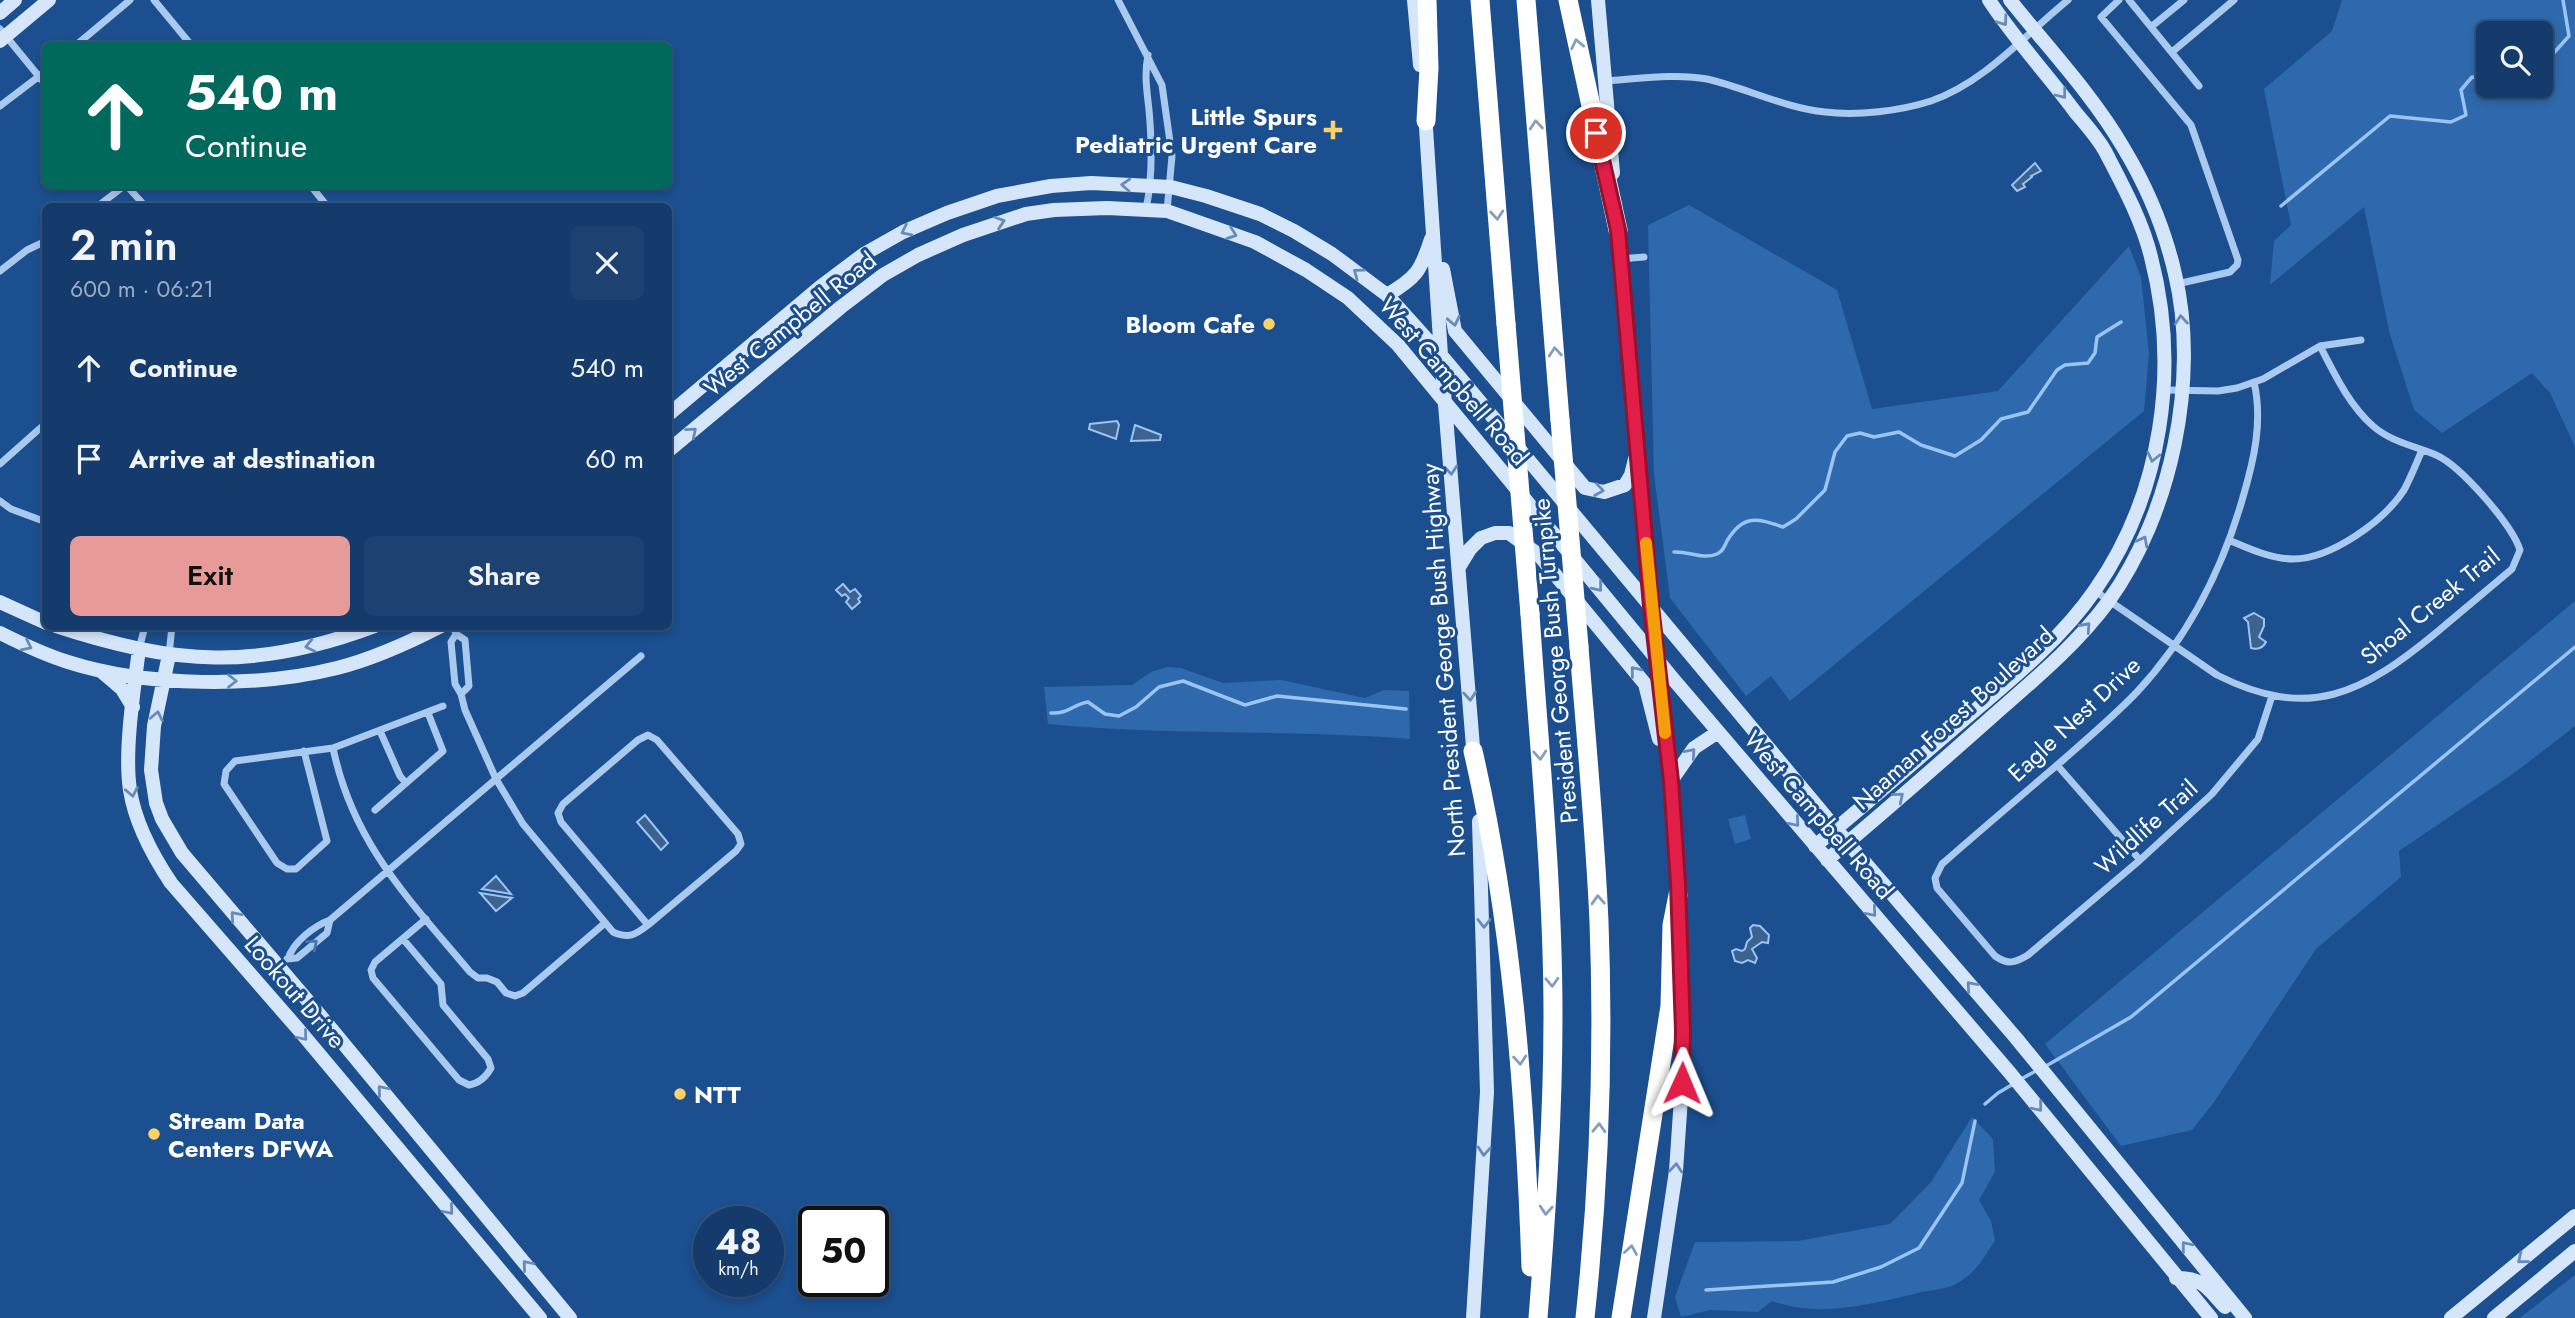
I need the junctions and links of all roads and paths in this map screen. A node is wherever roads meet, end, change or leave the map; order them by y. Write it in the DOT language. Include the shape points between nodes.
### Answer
graph roads {
  1 [pos="15,0"];
  2 [pos="50,0"];
  3 [pos="130,0"];
  4 [pos="154,0"];
  5 [pos="1118,0"];
  6 [pos="1415,0"];
  7 [pos="1427,0"];
  8 [pos="1480,0"];
  9 [pos="1526,0"];
  10 [pos="1568,0"];
  11 [pos="1598,0"];
  12 [pos="1989,0"];
  13 [pos="2010,0"];
  14 [pos="2068,0"];
  15 [pos="2119,0"];
  16 [pos="2129,0"];
  17 [pos="2184,0"];
  18 [pos="2234,0"];
  19 [pos="0,13"];
  20 [pos="2151,27"];
  21 [pos="2032,29"];
  22 [pos="2,35"];
  23 [pos="2019,40"];
  24 [pos="80,42"];
  25 [pos="189,42"];
  26 [pos="2172,52"];
  27 [pos="1148,55"];
  28 [pos="42,74"];
  29 [pos="38,76"];
  30 [pos="42,80"];
  31 [pos="1605,81"];
  32 [pos="2199,86"];
  33 [pos="0,106"];
  34 [pos="1426,121"];
  35 [pos="1151,186"];
  36 [pos="1171,187"];
  37 [pos="122,189"];
  38 [pos="129,189"];
  39 [pos="313,189"];
  40 [pos="102,203"];
  41 [pos="142,203"];
  42 [pos="325,203"];
  43 [pos="1146,209"];
  44 [pos="1167,211"];
  45 [pos="1618,230"];
  46 [pos="1433,231"];
  47 [pos="42,243"];
  48 [pos="1644,257"];
  49 [pos="1620,259"];
  50 [pos="0,271"];
  51 [pos="2176,284"];
  52 [pos="1387,295"];
  53 [pos="2361,340"];
  54 [pos="2320,346"];
  55 [pos="1441,355"];
  56 [pos="2254,382"];
  57 [pos="2165,390"];
  58 [pos="2183,390"];
  59 [pos="1446,402"];
  60 [pos="672,412"];
  61 [pos="42,427"];
  62 [pos="672,448"];
  63 [pos="1638,448"];
  64 [pos="2422,450"];
  65 [pos="0,464"];
  66 [pos="0,501"];
  67 [pos="42,521"];
  68 [pos="2231,541"];
  69 [pos="1459,567"];
  70 [pos="2095,591"];
  71 [pos="2109,601"];
  72 [pos="0,602"];
  73 [pos="1651,606"];
  74 [pos="42,620"];
  75 [pos="70,630"];
  76 [pos="144,630"];
  77 [pos="172,630"];
  78 [pos="363,630"];
  79 [pos="432,630"];
  80 [pos="454,630"];
  81 [pos="0,633"];
  82 [pos="2174,644"];
  83 [pos="139,649"];
  84 [pos="169,655"];
  85 [pos="466,655"];
  86 [pos="453,656"];
  87 [pos="641,656"];
  88 [pos="1657,660"];
  89 [pos="101,671"];
  90 [pos="136,676"];
  91 [pos="164,678"];
  92 [pos="2007,683"];
  93 [pos="461,694"];
  94 [pos="2272,696"];
  95 [pos="443,706"];
  96 [pos="133,707"];
  97 [pos="428,713"];
  98 [pos="1986,722"];
  99 [pos="380,731"];
  100 [pos="1718,732"];
  101 [pos="333,748"];
  102 [pos="304,751"];
  103 [pos="1473,751"];
  104 [pos="2057,765"];
  105 [pos="496,779"];
  106 [pos="1671,781"];
  107 [pos="406,783"];
  108 [pos="375,810"];
  109 [pos="1836,829"];
  110 [pos="1848,842"];
  111 [pos="1815,846"];
  112 [pos="1827,860"];
  113 [pos="2140,860"];
  114 [pos="387,872"];
  115 [pos="1678,895"];
  116 [pos="426,919"];
  117 [pos="605,923"];
  118 [pos="648,925"];
  119 [pos="403,939"];
  120 [pos="283,963"];
  121 [pos="2016,963"];
  122 [pos="258,984"];
  123 [pos="432,1151"];
  124 [pos="413,1167"];
  125 [pos="2575,1216"];
  126 [pos="2575,1251"];
  127 [pos="2176,1278"];
  128 [pos="540,1318"];
  129 [pos="570,1318"];
  130 [pos="1473,1318"];
  131 [pos="1535,1318"];
  132 [pos="1586,1318"];
  133 [pos="1621,1318"];
  134 [pos="1654,1318"];
  135 [pos="2211,1318"];
  136 [pos="2235,1318"];
  137 [pos="2245,1318"];
  138 [pos="2451,1318"];
  139 [pos="2494,1318"];
  1 -- 19 [label="main road"];
  2 -- 22 [label="main road"];
  3 -- 24 [label="street"];
  4 -- 25 [label="street"];
  5 -- 27 [label="street"];
  6 -- 34 [label="main road, North President George Bush Highway"];
  7 -- 34 [label="highway"];
  8 -- 131 [label="highway, President George Bush Turnpike, one-way, bridge" via="1548,872 1551,1153"];
  132 -- 9 [label="highway, President George Bush Turnpike, one-way, bridge" via="1598,1152 1601,997 1595,845"];
  45 -- 10 [label="highway, one-way"];
  11 -- 31 [label="main road"];
  12 -- 23 [label="main road, Naaman Forest Boulevard, one-way"];
  13 -- 21 [label="main road, Naaman Forest Boulevard"];
  14 -- 21 [label="street"];
  15 -- 51 [label="street" via="2101,16 2191,125 2238,260 2230,272"];
  16 -- 20 [label="street"];
  17 -- 20 [label="street"];
  18 -- 26 [label="street"];
  20 -- 26 [label="street"];
  21 -- 23 [label="street"];
  21 -- 51 [label="main road, Naaman Forest Boulevard" via="2124,148 2157,218"];
  22 -- 29 [label="street"];
  23 -- 31 [label="street" via="1966,83 1931,101 1869,113 1824,112 1705,79"];
  23 -- 57 [label="main road, Naaman Forest Boulevard, one-way" via="2103,147 2129,200 2151,254 2163,311"];
  26 -- 32 [label="street"];
  27 -- 35 [label="street" via="1144,74"];
  27 -- 36 [label="street" via="1164,96"];
  28 -- 29 [label="street"];
  29 -- 30 [label="street"];
  29 -- 33 [label="street"];
  31 -- 45 [label="main road"];
  34 -- 46 [label="main road, North President George Bush Highway"];
  35 -- 36 [label="main road, West Campbell Road"];
  35 -- 43 [label="street"];
  35 -- 60 [label="main road, West Campbell Road, one-way" via="1091,183 1025,189 903,232 820,287"];
  36 -- 44 [label="street"];
  52 -- 36 [label="main road, West Campbell Road, one-way" via="1332,254 1276,222"];
  37 -- 40 [label="street"];
  38 -- 41 [label="street"];
  39 -- 42 [label="street"];
  43 -- 44 [label="main road, West Campbell Road"];
  62 -- 43 [label="main road, West Campbell Road, one-way" via="841,307 918,255 1026,214"];
  44 -- 59 [label="main road, West Campbell Road, one-way" via="1267,248 1348,298 1398,345"];
  45 -- 49 [label="main road"];
  46 -- 52 [label="main road" via="1418,273"];
  46 -- 55 [label="main road, North President George Bush Highway"];
  46 -- 63 [label="main road, one-way" via="1455,331 1585,488 1604,492 1625,485"];
  47 -- 50 [label="street"];
  48 -- 49 [label="street"];
  49 -- 63 [label="main road"];
  58 -- 51 [label="main road, Naaman Forest Boulevard, one-way"];
  52 -- 55 [label="main road, West Campbell Road"];
  53 -- 54 [label="street"];
  54 -- 56 [label="street"];
  54 -- 64 [label="street" via="2373,426 2387,437"];
  55 -- 59 [label="main road, North President George Bush Highway"];
  55 -- 73 [label="main road, West Campbell Road"];
  56 -- 58 [label="street" via="2218,391"];
  56 -- 68 [label="street, Eagle Nest Drive" via="2255,449"];
  57 -- 58 [label="street"];
  57 -- 70 [label="main road, Naaman Forest Boulevard, one-way" via="2148,478 2133,523"];
  71 -- 58 [label="main road, Naaman Forest Boulevard, one-way" via="2151,527 2170,467"];
  59 -- 69 [label="main road, North President George Bush Highway, one-way"];
  59 -- 88 [label="main road, West Campbell Road, one-way"];
  61 -- 65 [label="street"];
  63 -- 73 [label="main road"];
  64 -- 68 [label="street" via="2394,503 2330,551 2290,559"];
  64 -- 94 [label="street, Shoal Creek Trail" via="2456,467 2516,537 2520,550 2512,569 2386,672 2360,686 2326,696"];
  66 -- 67 [label="street"];
  68 -- 82 [label="street, Eagle Nest Drive" via="2214,580"];
  69 -- 103 [label="main road, North President George Bush Highway, one-way"];
  106 -- 69 [label="main road, one-way" via="1645,684 1539,555 1509,533 1495,533 1481,538"];
  70 -- 71 [label="street, Shoal Creek Trail"];
  70 -- 92 [label="main road, Naaman Forest Boulevard"];
  71 -- 82 [label="street, Shoal Creek Trail"];
  98 -- 71 [label="main road, Naaman Forest Boulevard, one-way" via="2042,675"];
  72 -- 74 [label="main road"];
  73 -- 88 [label="main road"];
  73 -- 109 [label="main road, West Campbell Road"];
  75 -- 83 [label="main road"];
  76 -- 83 [label="street"];
  77 -- 84 [label="street"];
  78 -- 84 [label="main road, one-way" via="260,657"];
  91 -- 79 [label="main road, one-way" via="248,681 314,673 382,653"];
  80 -- 85 [label="street" via="465,640"];
  80 -- 86 [label="street"];
  81 -- 89 [label="main road, one-way" via="42,653"];
  82 -- 94 [label="street, Shoal Creek Trail" via="2217,675"];
  82 -- 104 [label="street, Eagle Nest Drive" via="2138,691"];
  83 -- 84 [label="main road"];
  83 -- 90 [label="main road, Lookout Drive"];
  84 -- 91 [label="main road, Lookout Drive"];
  85 -- 86 [label="street"];
  85 -- 93 [label="street" via="469,686"];
  86 -- 93 [label="street" via="455,684"];
  87 -- 105 [label="street"];
  88 -- 100 [label="main road, West Campbell Road"];
  88 -- 106 [label="main road"];
  89 -- 90 [label="main road"];
  89 -- 96 [label="main road" via="122,689"];
  90 -- 91 [label="main road"];
  90 -- 96 [label="main road, Lookout Drive"];
  120 -- 91 [label="main road, Lookout Drive, one-way" via="182,853 162,819 150,770"];
  92 -- 98 [label="main road" via="2008,689"];
  92 -- 109 [label="main road, Naaman Forest Boulevard"];
  93 -- 105 [label="street"];
  94 -- 113 [label="street, Wildlife Trail" via="2258,739 2245,758 2213,794"];
  95 -- 97 [label="street"];
  96 -- 122 [label="main road, Lookout Drive, one-way" via="128,770 151,850 171,883"];
  97 -- 99 [label="street"];
  97 -- 107 [label="street" via="443,751"];
  110 -- 98 [label="main road, Naaman Forest Boulevard, one-way"];
  99 -- 101 [label="street"];
  99 -- 107 [label="street"];
  106 -- 100 [label="main road, one-way" via="1693,748"];
  100 -- 111 [label="main road, West Campbell Road, one-way"];
  101 -- 102 [label="street"];
  101 -- 114 [label="street" via="353,814"];
  102 -- 102 [label="street" via="327,841 296,869 287,869 277,863 224,783 226,771 235,761"];
  103 -- 130 [label="main road, North President George Bush Highway, one-way" via="1482,862 1487,1092"];
  103 -- 131 [label="highway, one-way" via="1489,822 1518,1041"];
  104 -- 113 [label="street"];
  104 -- 121 [label="street, Eagle Nest Drive" via="1942,864 1935,878 1937,888 1995,956"];
  105 -- 114 [label="street"];
  105 -- 117 [label="street" via="523,824"];
  106 -- 115 [label="main road"];
  107 -- 108 [label="street"];
  109 -- 110 [label="main road, West Campbell Road"];
  109 -- 111 [label="main road, Naaman Forest Boulevard"];
  110 -- 112 [label="main road, Naaman Forest Boulevard"];
  137 -- 110 [label="main road, West Campbell Road, one-way"];
  111 -- 112 [label="main road, West Campbell Road"];
  112 -- 127 [label="main road, West Campbell Road, one-way" via="1995,1055"];
  113 -- 121 [label="street, Wildlife Trail"];
  114 -- 116 [label="street"];
  114 -- 120 [label="street" via="291,949"];
  133 -- 115 [label="highway, one-way" via="1670,1006 1672,925"];
  134 -- 115 [label="main road, one-way" via="1676,1171 1681,1096"];
  116 -- 117 [label="street" via="470,972 497,982 515,996"];
  116 -- 119 [label="street"];
  117 -- 118 [label="street" via="625,937"];
  118 -- 118 [label="street" via="741,844 738,834 648,735 563,804 558,813"];
  119 -- 119 [label="street" via="375,962 373,978 459,1080 477,1083 491,1068 488,1059 443,1005 441,984"];
  120 -- 122 [label="main road"];
  123 -- 120 [label="main road, Lookout Drive, one-way"];
  122 -- 124 [label="main road, Lookout Drive, one-way"];
  123 -- 124 [label="main road"];
  129 -- 123 [label="main road, Lookout Drive, one-way"];
  124 -- 128 [label="main road, Lookout Drive, one-way"];
  125 -- 138 [label="main road, one-way"];
  126 -- 139 [label="main road"];
  127 -- 135 [label="main road, West Campbell Road"];
  127 -- 136 [label="main road" via="2200,1280"];
}
